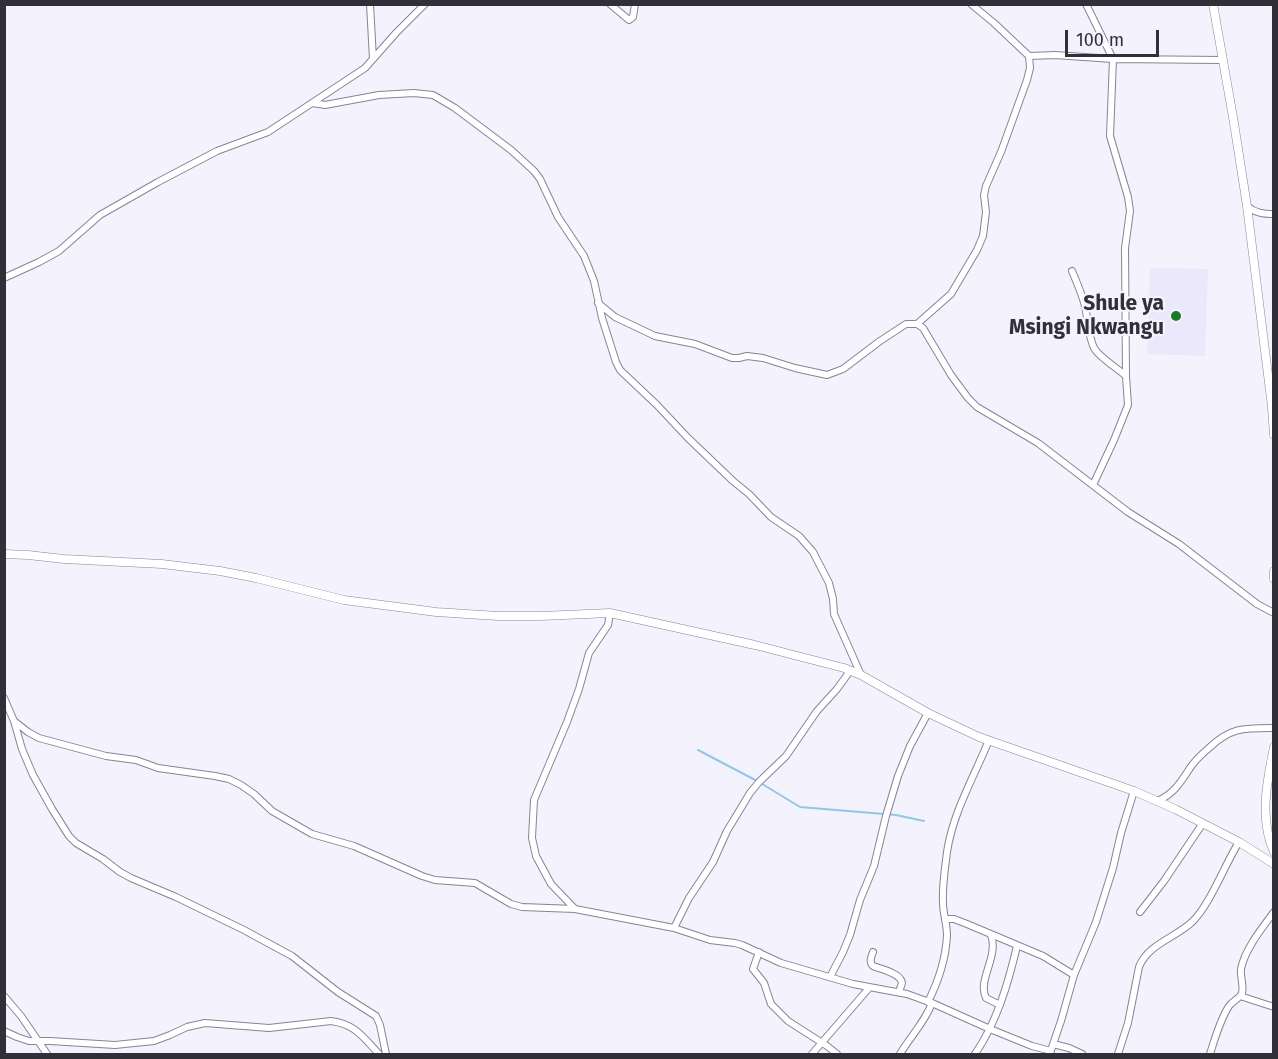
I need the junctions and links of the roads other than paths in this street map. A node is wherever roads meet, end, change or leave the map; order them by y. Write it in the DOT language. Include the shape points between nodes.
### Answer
graph roads {
  1 [pos="370,4"];
  2 [pos="426,4"];
  3 [pos="610,4"];
  4 [pos="635,4"];
  5 [pos="971,4"];
  6 [pos="1086,4"];
  7 [pos="1213,4"];
  8 [pos="1029,56"];
  9 [pos="373,59"];
  10 [pos="1113,59"];
  11 [pos="1222,60"];
  12 [pos="312,103"];
  13 [pos="1247,206"];
  14 [pos="1274,214"];
  15 [pos="1072,271"];
  16 [pos="4,278"];
  17 [pos="598,303"];
  18 [pos="917,324"];
  19 [pos="1126,376"];
  20 [pos="1274,435"];
  21 [pos="1093,485"];
  22 [pos="4,554"];
  23 [pos="1273,573"];
  24 [pos="1274,579"];
  25 [pos="1274,613"];
  26 [pos="610,614"];
  27 [pos="850,670"];
  28 [pos="861,675"];
  29 [pos="4,698"];
  30 [pos="928,713"];
  31 [pos="14,721"];
  32 [pos="1274,728"];
  33 [pos="989,740"];
  34 [pos="1274,747"];
  35 [pos="1134,791"];
  36 [pos="1157,801"];
  37 [pos="1203,823"];
  38 [pos="1239,842"];
  39 [pos="1274,852"];
  40 [pos="1274,864"];
  41 [pos="575,909"];
  42 [pos="1140,912"];
  43 [pos="1274,912"];
  44 [pos="945,919"];
  45 [pos="674,928"];
  46 [pos="991,934"];
  47 [pos="1017,946"];
  48 [pos="759,952"];
  49 [pos="873,952"];
  50 [pos="1074,975"];
  51 [pos="830,977"];
  52 [pos="869,988"];
  53 [pos="899,992"];
  54 [pos="4,996"];
  55 [pos="1240,996"];
  56 [pos="930,1002"];
  57 [pos="1000,1005"];
  58 [pos="1274,1007"];
  59 [pos="990,1029"];
  60 [pos="4,1031"];
  61 [pos="38,1041"];
  62 [pos="821,1042"];
  63 [pos="1051,1050"];
  64 [pos="47,1054"];
  65 [pos="379,1054"];
  66 [pos="386,1054"];
  67 [pos="812,1054"];
  68 [pos="837,1054"];
  69 [pos="900,1054"];
  70 [pos="975,1054"];
  71 [pos="1082,1054"];
  72 [pos="1118,1054"];
  73 [pos="1210,1054"];
  1 -- 9 [label="street"];
  2 -- 9 [label="street"];
  3 -- 4 [label="street" via="629,20"];
  5 -- 8 [label="street"];
  6 -- 10 [label="street"];
  7 -- 11 [label="street"];
  8 -- 10 [label="street"];
  8 -- 18 [label="street" via="1027,80 986,186 983,236 951,294"];
  9 -- 12 [label="street"];
  10 -- 11 [label="street"];
  10 -- 19 [label="street" via="1110,136 1130,211 1125,248"];
  11 -- 13 [label="street"];
  12 -- 16 [label="street" via="268,132 202,158 100,215 59,250"];
  12 -- 17 [label="street" via="325,105 379,95 423,93 454,108 511,150 540,179 558,217 584,256"];
  13 -- 14 [label="street" via="1252,211"];
  13 -- 20 [label="street"];
  15 -- 19 [label="street" via="1094,348"];
  17 -- 18 [label="street" via="615,317 654,336 695,344 732,358 763,358 827,375 843,369 906,324"];
  17 -- 28 [label="street" via="620,370 771,517 799,536 813,552 829,583 834,614"];
  18 -- 21 [label="street" via="977,408 1038,443"];
  19 -- 21 [label="street" via="1128,405"];
  21 -- 25 [label="street"];
  22 -- 26 [label="street" via="220,571 344,600 436,612 487,616"];
  23 -- 24 [label="street"];
  26 -- 27 [label="street"];
  26 -- 41 [label="street" via="589,653 567,722 534,800 532,838 536,856 551,884"];
  27 -- 28 [label="street"];
  27 -- 45 [label="street" via="786,756 750,793 707,872 688,897"];
  28 -- 30 [label="street"];
  29 -- 31 [label="street"];
  30 -- 33 [label="street"];
  30 -- 51 [label="street" via="910,746 889,805 874,866"];
  31 -- 41 [label="street" via="39,738 159,768 229,779 312,834 360,849 422,876 475,883 522,907"];
  31 -- 66 [label="street" via="33,775 76,843 120,872 292,956 376,1016"];
  32 -- 36 [label="street" via="1254,727 1223,736 1197,758 1174,790"];
  33 -- 35 [label="street"];
  33 -- 44 [label="street" via="952,826 943,897"];
  34 -- 39 [label="street" via="1265,822"];
  35 -- 36 [label="street"];
  35 -- 50 [label="street" via="1096,922"];
  36 -- 37 [label="street"];
  37 -- 38 [label="street"];
  37 -- 42 [label="street"];
  38 -- 40 [label="street"];
  38 -- 72 [label="street" via="1194,920 1141,961"];
  41 -- 45 [label="street"];
  43 -- 55 [label="street" via="1244,961"];
  44 -- 46 [label="street" via="961,921"];
  44 -- 56 [label="street" via="947,934 942,962"];
  45 -- 48 [label="street"];
  46 -- 47 [label="street"];
  46 -- 57 [label="street" via="993,952 984,994"];
  47 -- 50 [label="street"];
  47 -- 57 [label="street"];
  48 -- 51 [label="street" via="781,963"];
  48 -- 62 [label="street" via="752,967 771,1004 788,1021"];
  49 -- 53 [label="street" via="873,966 901,979"];
  50 -- 63 [label="street"];
  51 -- 52 [label="street"];
  52 -- 53 [label="street"];
  52 -- 62 [label="street"];
  53 -- 56 [label="street"];
  54 -- 61 [label="street"];
  55 -- 58 [label="street"];
  55 -- 73 [label="street" via="1225,1014"];
  56 -- 59 [label="street"];
  56 -- 69 [label="street" via="924,1020"];
  57 -- 59 [label="street"];
  59 -- 63 [label="street"];
  59 -- 70 [label="street"];
  60 -- 61 [label="street"];
  61 -- 64 [label="street"];
  61 -- 65 [label="street" via="133,1044 161,1039 204,1023 269,1028 340,1022 352,1027"];
  62 -- 67 [label="street"];
  62 -- 68 [label="street"];
  63 -- 71 [label="street" via="1069,1048"];
}
